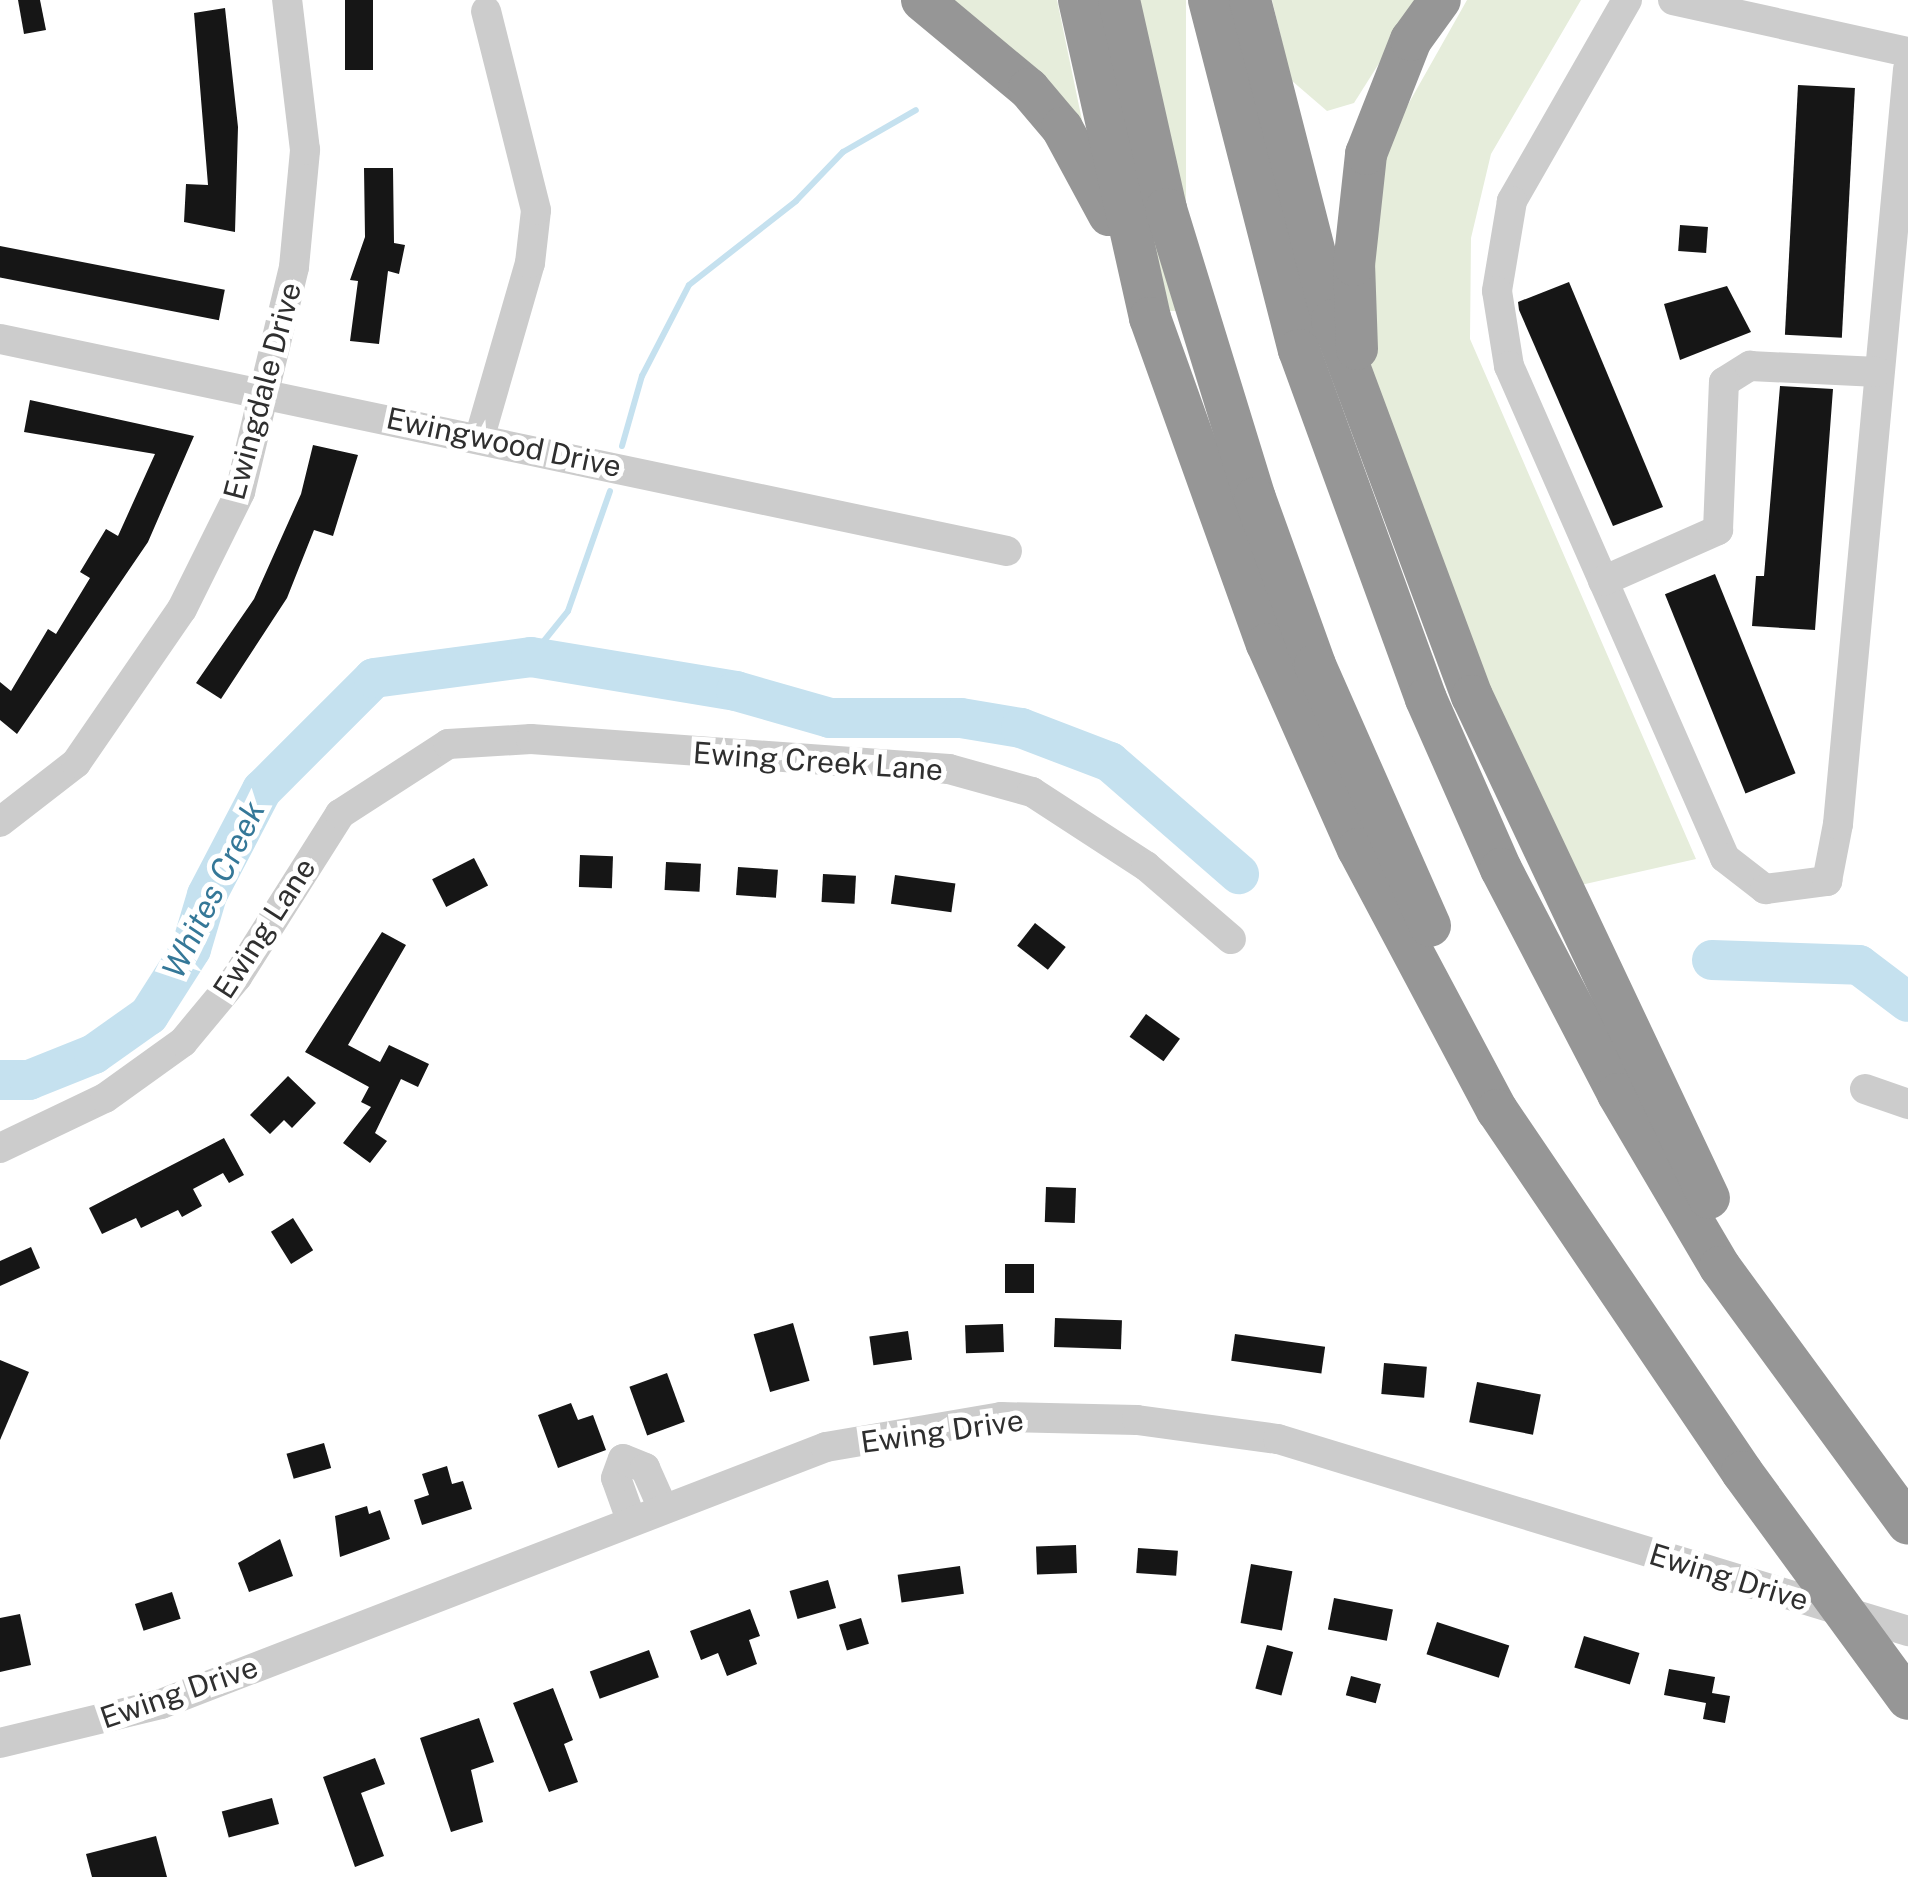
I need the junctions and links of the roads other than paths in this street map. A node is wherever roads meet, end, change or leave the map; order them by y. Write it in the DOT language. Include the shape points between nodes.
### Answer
graph roads {
  1 [pos="287,0"];
  2 [pos="922,0"];
  3 [pos="1079,0"];
  4 [pos="1119,0"];
  5 [pos="1209,0"];
  6 [pos="1250,0"];
  7 [pos="1440,0"];
  8 [pos="1627,0"];
  9 [pos="1673,0"];
  10 [pos="486,11"];
  11 [pos="1908,52"];
  12 [pos="1908,69"];
  13 [pos="1150,318"];
  14 [pos="0,339"];
  15 [pos="1878,372"];
  16 [pos="267,394"];
  17 [pos="1359,400"];
  18 [pos="480,436"];
  19 [pos="1007,551"];
  20 [pos="1603,581"];
  21 [pos="418,759"];
  22 [pos="0,822"];
  23 [pos="1231,938"];
  24 [pos="1865,1089"];
  25 [pos="1908,1104"];
  26 [pos="0,1148"];
  27 [pos="1626,1294"];
  28 [pos="1816,1402"];
  29 [pos="661,1504"];
  30 [pos="630,1517"];
  31 [pos="1908,1524"];
  32 [pos="1908,1631"];
  33 [pos="1908,1700"];
  34 [pos="0,1743"];
  1 -- 16 [label="street, Ewingdale Drive" via="305,150 294,267"];
  2 -- 13 [label="highway" via="995,54 1062,128 1100,192"];
  3 -- 13 [label="highway"];
  4 -- 27 [label="highway" via="1207,349 1316,665 1416,897"];
  5 -- 28 [label="highway" via="1299,350 1426,699 1500,869 1618,1094 1720,1266"];
  6 -- 17 [label="highway"];
  7 -- 17 [label="highway" via="1410,40 1366,154 1354,265"];
  8 -- 20 [label="street" via="1512,201 1497,291 1509,366"];
  9 -- 11 [label="street" via="1879,40"];
  10 -- 18 [label="street" via="536,210 530,263"];
  12 -- 15 [label="street"];
  13 -- 27 [label="highway" via="1268,644 1358,849 1497,1110"];
  14 -- 16 [label="street, Ewingwood Drive"];
  15 -- 20 [label="street" via="1750,366 1724,382 1718,530"];
  15 -- 20 [label="street" via="1827,880 1765,889 1725,858"];
  16 -- 18 [label="street, Ewingwood Drive"];
  16 -- 22 [label="street, Ewingdale Drive" via="240,492 182,609 76,764"];
  17 -- 28 [label="highway" via="1472,696 1582,938"];
  18 -- 19 [label="street, Ewingwood Drive"];
  21 -- 23 [label="street, Ewing Creek Lane" via="448,744 530,740 949,769 1032,792 1146,866"];
  21 -- 26 [label="street, Ewing Lane" via="340,814 238,977 184,1042 105,1098"];
  24 -- 25 [label="street"];
  27 -- 33 [label="highway, bridge" via="1742,1472"];
  28 -- 31 [label="highway"];
  29 -- 30 [label="street, Ewing Drive"];
  29 -- 30 [label="street" via="645,1468 623,1459 616,1478"];
  29 -- 32 [label="street, Ewing Drive" via="826,1447 1001,1417 1137,1420 1278,1438"];
  30 -- 34 [label="street, Ewing Drive" via="161,1704"];
}
